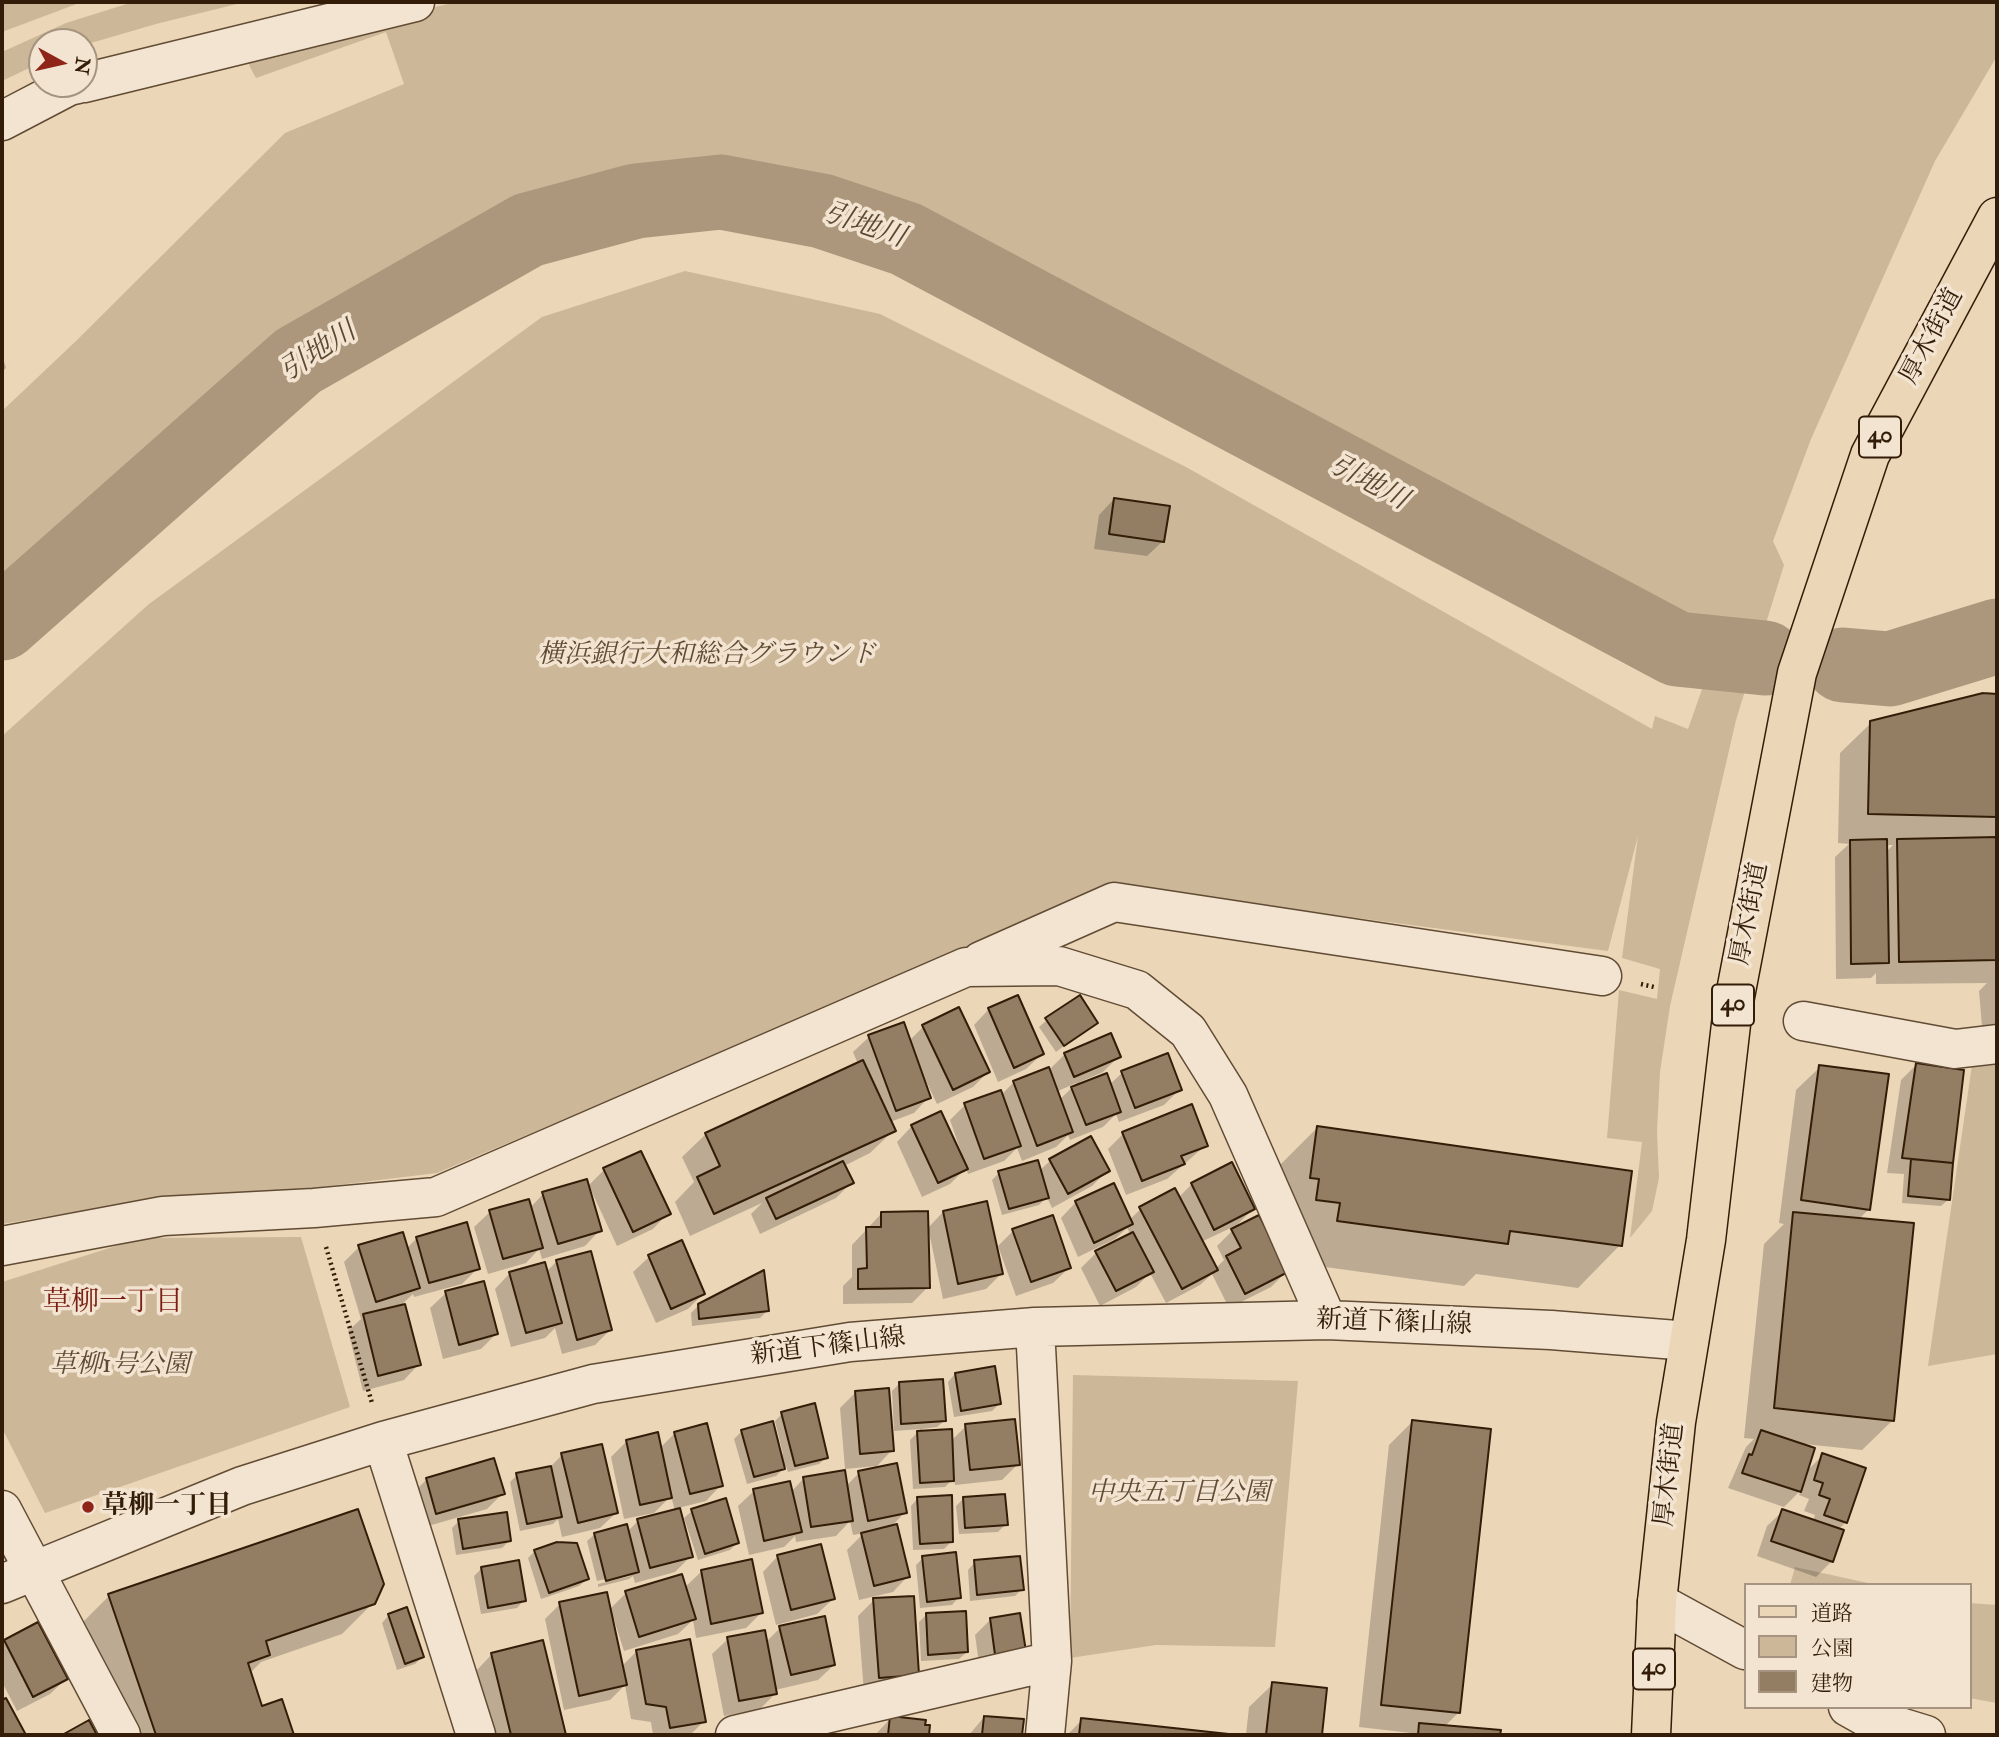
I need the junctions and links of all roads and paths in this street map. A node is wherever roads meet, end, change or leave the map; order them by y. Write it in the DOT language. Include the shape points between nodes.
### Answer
graph roads {
  1 [pos="415,2"];
  2 [pos="98,80"];
  3 [pos="46,98"];
  4 [pos="2,121"];
  5 [pos="1997,217"];
  6 [pos="966,967"];
  7 [pos="1602,976"];
  8 [pos="1803,1021"];
  9 [pos="1997,1044"];
  10 [pos="314,1208"];
  11 [pos="2,1246"];
  12 [pos="1327,1320"];
  13 [pos="1035,1327"];
  14 [pos="1689,1341"];
  15 [pos="378,1426"];
  16 [pos="2,1510"];
  17 [pos="18,1578"];
  18 [pos="1657,1602"];
  19 [pos="1744,1649"];
  20 [pos="1052,1661"];
  21 [pos="1852,1709"];
  22 [pos="121,1735"];
  23 [pos="476,1735"];
  24 [pos="735,1735"];
  25 [pos="1045,1735"];
  26 [pos="1651,1735"];
  27 [pos="1926,1735"];
  1 -- 2 [label="street"];
  3 -- 4 [label="street"];
  5 -- 14 [label="main road, 厚木街道 / 40" via="1870,455 1797,673 1733,1007 1706,1240"];
  6 -- 7 [label="street" via="1114,902"];
  6 -- 10 [label="street" via="436,1196"];
  6 -- 12 [label="street" via="1059,965 1137,990 1188,1031 1228,1095"];
  8 -- 9 [label="street" via="1955,1049"];
  10 -- 11 [label="street" via="163,1216"];
  10 -- 15 [label="path"];
  12 -- 13 [label="street, 新道下篠山線"];
  12 -- 14 [label="street, 新道下篠山線"];
  13 -- 15 [label="street, 新道下篠山線" via="850,1342 593,1384"];
  13 -- 20 [label="street"];
  14 -- 18 [label="main road, 厚木街道 / 40"];
  15 -- 17 [label="street, 新道下篠山線"];
  15 -- 23 [label="street"];
  16 -- 17 [label="street"];
  17 -- 22 [label="street"];
  18 -- 19 [label="street"];
  18 -- 26 [label="main road, 厚木街道 / 40"];
  20 -- 24 [label="street"];
  20 -- 25 [label="street"];
  21 -- 27 [label="street"];
}
